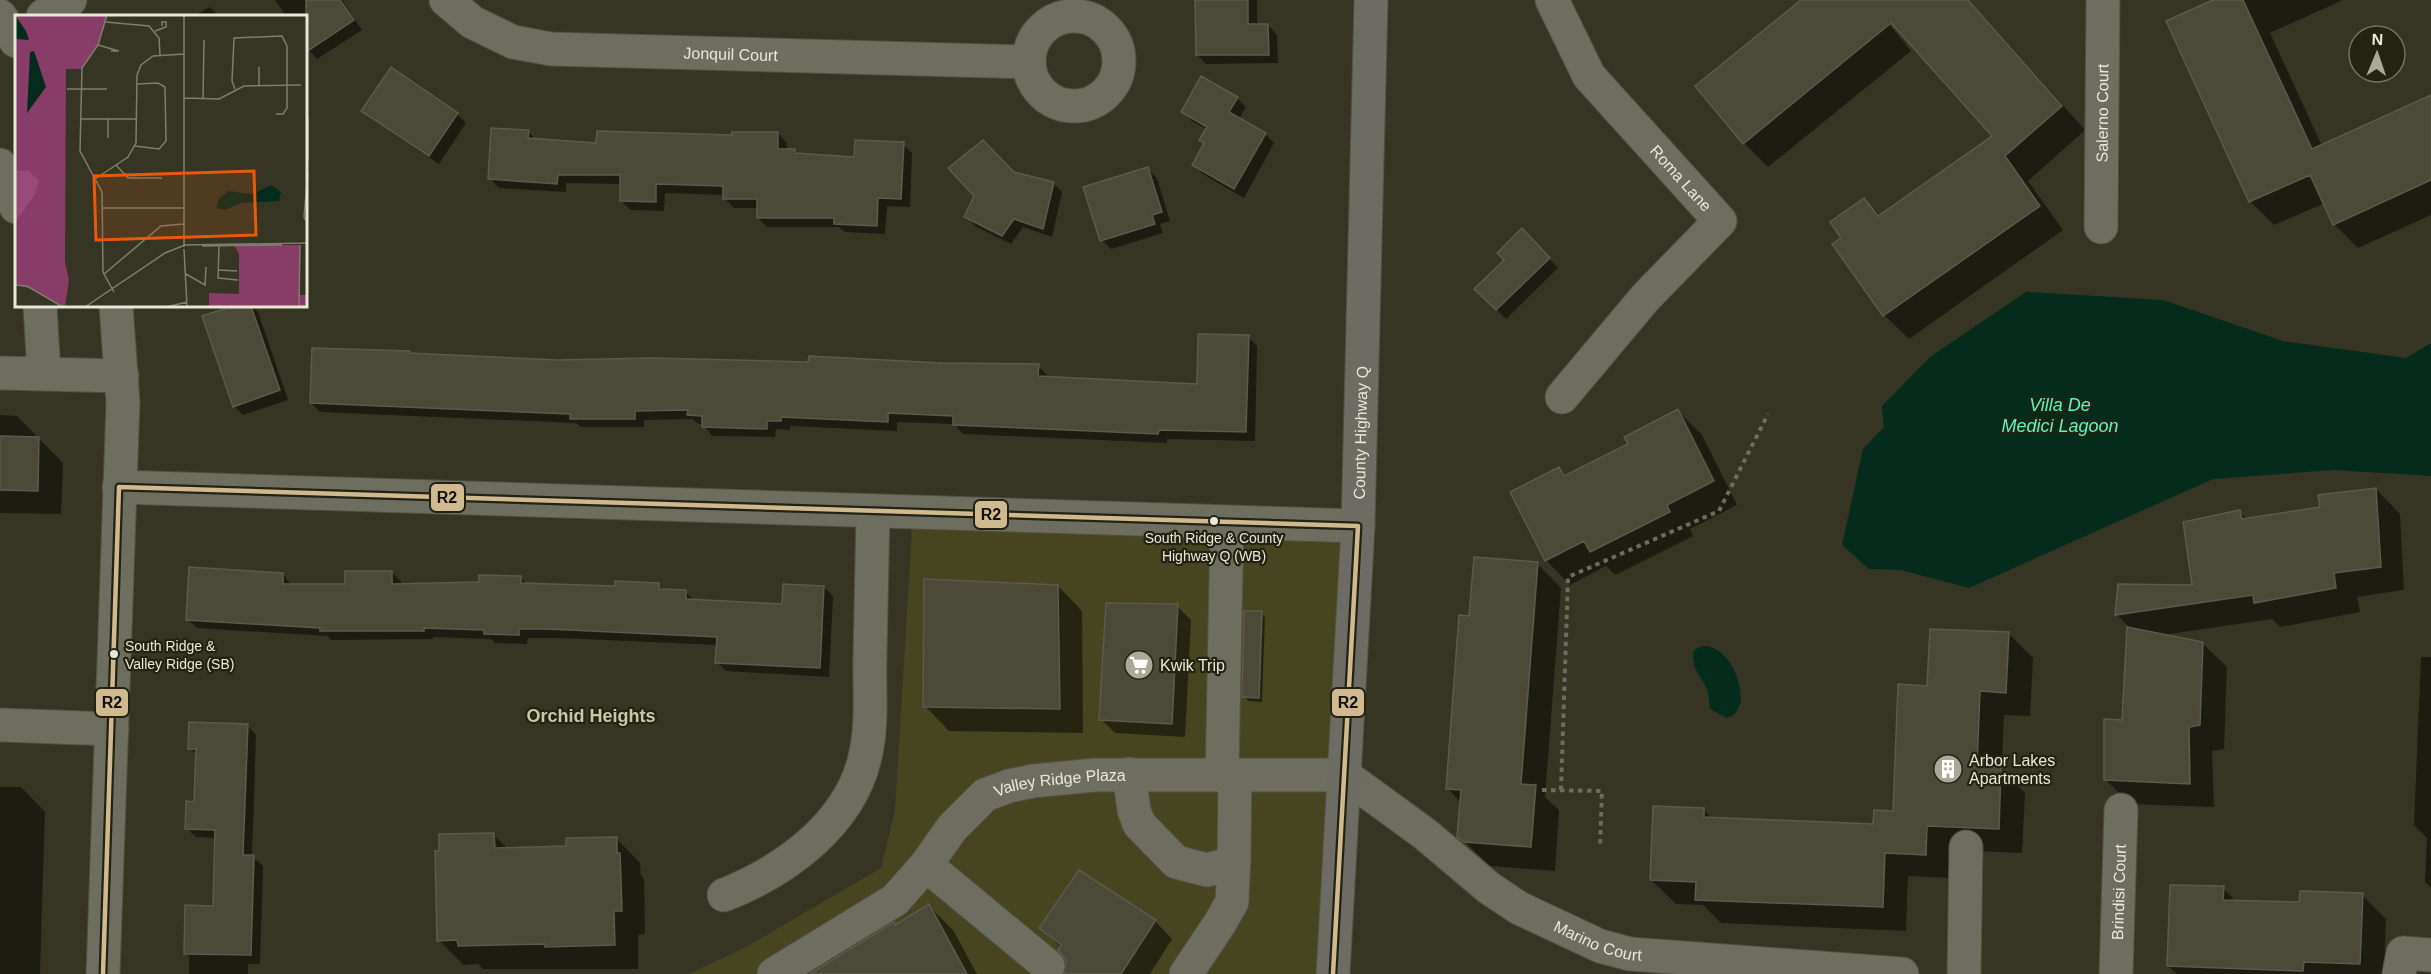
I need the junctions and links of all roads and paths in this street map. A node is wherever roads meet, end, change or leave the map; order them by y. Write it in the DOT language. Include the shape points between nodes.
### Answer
graph roads {
  1 [pos="70,0"];
  2 [pos="446,0"];
  3 [pos="1371,0"];
  4 [pos="1552,0"];
  5 [pos="2103,0"];
  6 [pos="45,15"];
  7 [pos="1029,62"];
  8 [pos="0,165"];
  9 [pos="15,204"];
  10 [pos="2101,227"];
  11 [pos="40,308"];
  12 [pos="116,308"];
  13 [pos="0,373"];
  14 [pos="44,374"];
  15 [pos="122,376"];
  16 [pos="1562,397"];
  17 [pos="1768,414"];
  18 [pos="119,487"];
  19 [pos="873,511"];
  20 [pos="1227,523"];
  21 [pos="1358,526"];
  22 [pos="0,725"];
  23 [pos="112,729"];
  24 [pos="1129,774"];
  25 [pos="1228,775"];
  26 [pos="1344,775"];
  27 [pos="1542,790"];
  28 [pos="1561,790"];
  29 [pos="2121,810"];
  30 [pos="1966,847"];
  31 [pos="1600,848"];
  32 [pos="1234,860"];
  33 [pos="926,866"];
  34 [pos="724,895"];
  35 [pos="2431,956"];
  36 [pos="1048,966"];
  37 [pos="103,974"];
  38 [pos="774,974"];
  39 [pos="1186,974"];
  40 [pos="1333,974"];
  41 [pos="1902,974"];
  42 [pos="1964,974"];
  43 [pos="2116,974"];
  44 [pos="2399,974"];
  1 -- 6 [label="street"];
  2 -- 7 [label="street, Jonquil Court" via="472,22 513,42 551,49"];
  3 -- 21 [label="main road, County Highway Q"];
  4 -- 16 [label="street, Roma Lane" via="1589,76 1720,221 1645,298"];
  5 -- 10 [label="street, Salerno Court"];
  8 -- 9 [label="street"];
  11 -- 14 [label="street"];
  12 -- 15 [label="street"];
  13 -- 14 [label="street"];
  14 -- 15 [label="street"];
  15 -- 18 [label="street"];
  17 -- 28 [label="path" via="1719,511 1568,577"];
  18 -- 19 [label="street"];
  18 -- 23 [label="street"];
  19 -- 20 [label="street"];
  19 -- 34 [label="street" via="869,720 866,756 854,788 832,824 795,856 748,886"];
  20 -- 21 [label="street"];
  20 -- 25 [label="street"];
  21 -- 26 [label="main road, County Highway Q"];
  22 -- 23 [label="street"];
  23 -- 37 [label="street"];
  24 -- 25 [label="street, Valley Ridge Plaza"];
  24 -- 32 [label="street" via="1139,824 1176,862 1207,870"];
  24 -- 33 [label="street, Valley Ridge Plaza" via="1033,781 985,795 952,828"];
  25 -- 26 [label="street, Valley Ridge Plaza"];
  25 -- 32 [label="street"];
  26 -- 40 [label="main road, County Highway Q"];
  26 -- 41 [label="street, Marino Court" via="1425,834 1489,888 1519,908 1600,946 1629,954"];
  27 -- 28 [label="path"];
  28 -- 31 [label="path" via="1602,792"];
  29 -- 43 [label="street, Brindisi Court"];
  30 -- 42 [label="street"];
  32 -- 39 [label="street" via="1232,902"];
  33 -- 36 [label="street"];
  33 -- 38 [label="street, Valley Ridge Plaza" via="896,900"];
  35 -- 44 [label="street" via="2403,953"];
}
